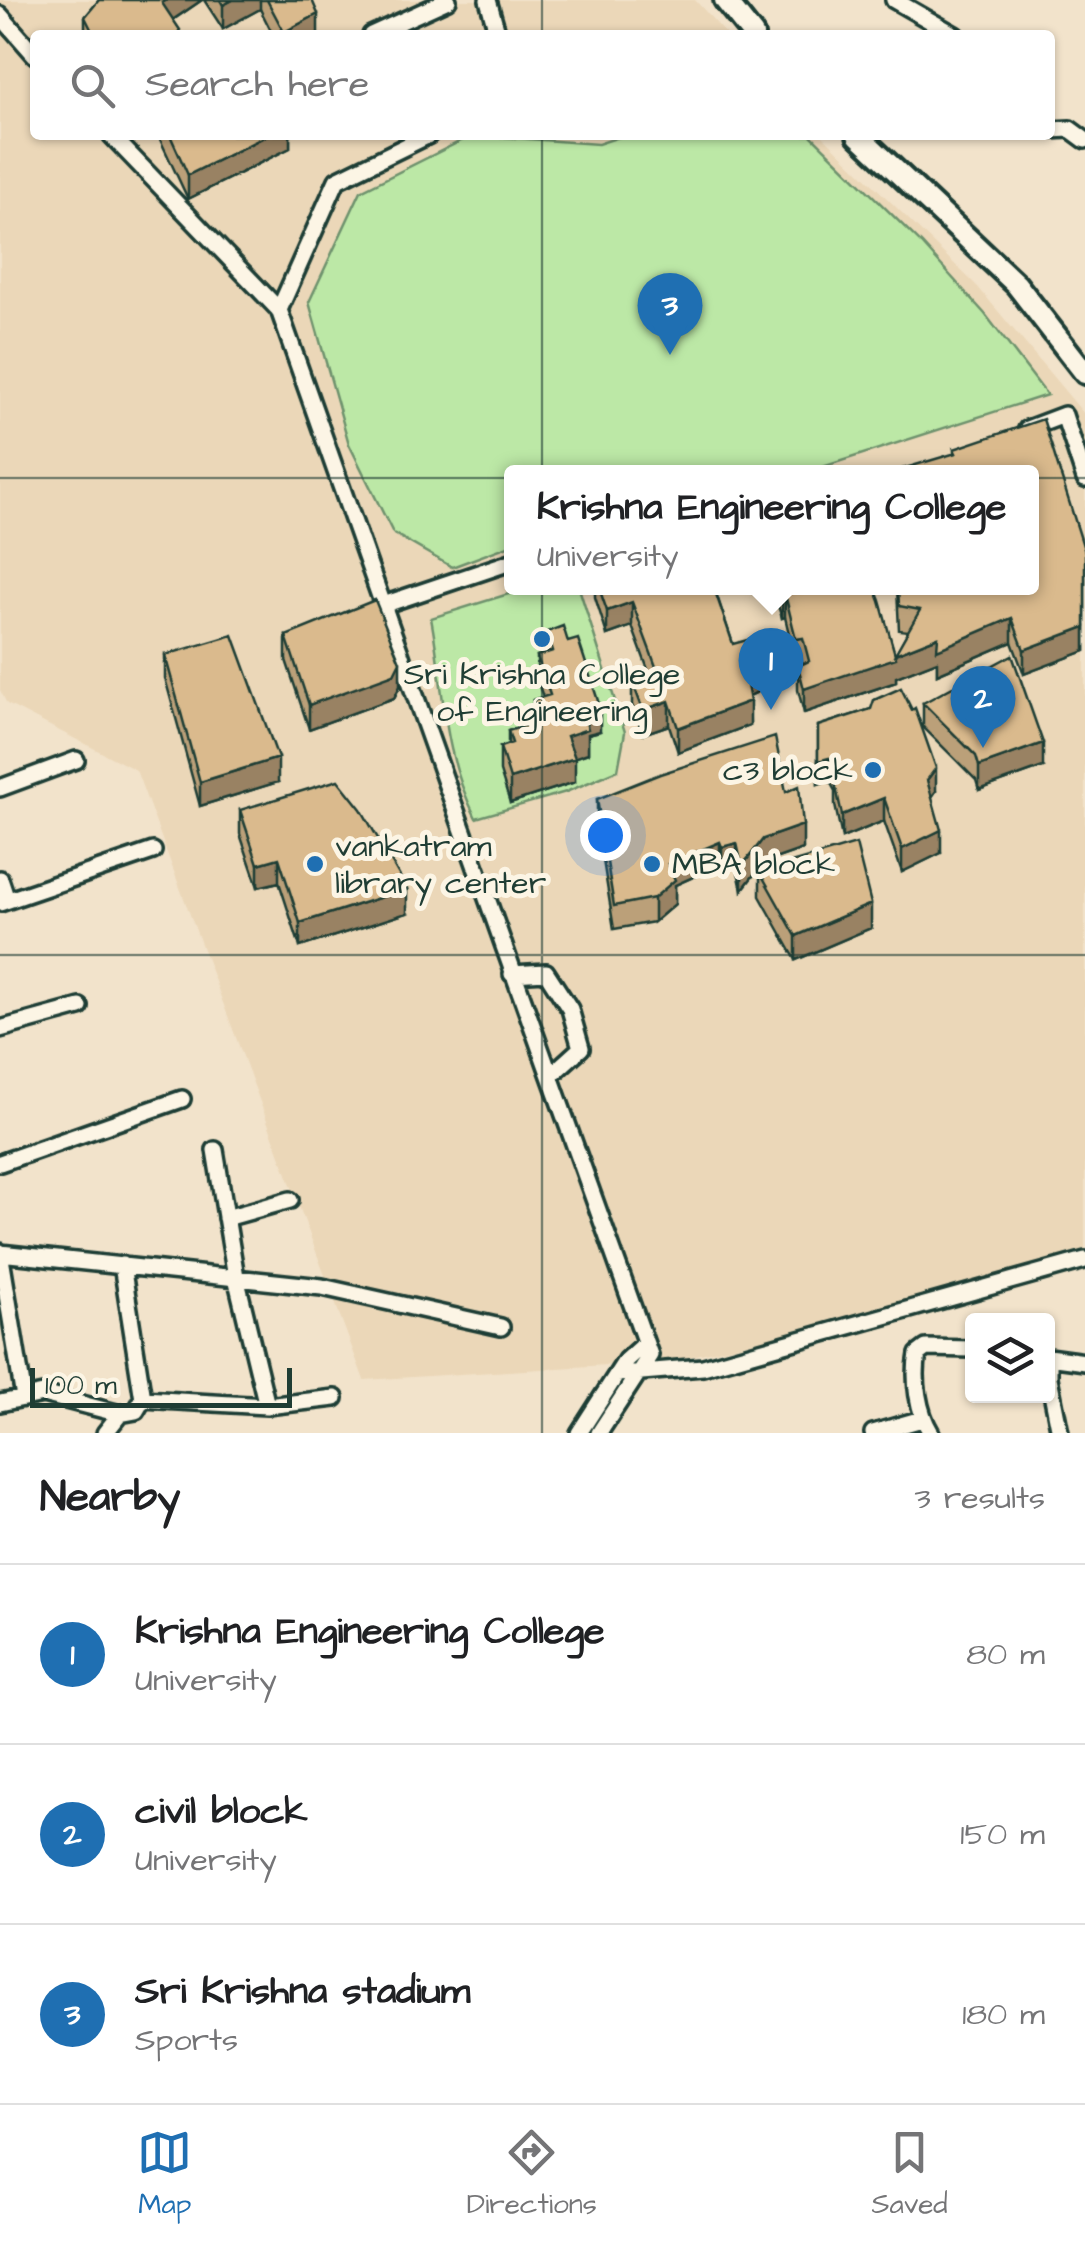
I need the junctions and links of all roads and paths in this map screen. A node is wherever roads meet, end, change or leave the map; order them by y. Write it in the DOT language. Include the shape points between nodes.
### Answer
graph roads {
  1 [pos="448,0"];
  2 [pos="488,0"];
  3 [pos="725,0"];
  4 [pos="894,0"];
  5 [pos="0,15"];
  6 [pos="383,30"];
  7 [pos="497,30"];
  8 [pos="750,30"];
  9 [pos="946,30"];
  10 [pos="30,48"];
  11 [pos="1055,130"];
  12 [pos="116,140"];
  13 [pos="863,140"];
  14 [pos="1085,140"];
  15 [pos="403,141"];
  16 [pos="280,310"];
  17 [pos="1085,373"];
  18 [pos="1014,434"];
  19 [pos="1085,478"];
  20 [pos="504,564"];
  21 [pos="383,605"];
  22 [pos="76,760"];
  23 [pos="0,788"];
  24 [pos="154,851"];
  25 [pos="0,878"];
  26 [pos="3,901"];
  27 [pos="512,974"];
  28 [pos="80,1007"];
  29 [pos="0,1029"];
  30 [pos="550,1076"];
  31 [pos="182,1099"];
  32 [pos="215,1150"];
  33 [pos="0,1163"];
  34 [pos="290,1200"];
  35 [pos="226,1218"];
  36 [pos="0,1253"];
  37 [pos="1085,1260"];
  38 [pos="122,1265"];
  39 [pos="236,1278"];
  40 [pos="501,1327"];
  41 [pos="646,1344"];
  42 [pos="965,1349"];
  43 [pos="1055,1358"];
  44 [pos="1085,1362"];
  45 [pos="639,1371"];
  46 [pos="617,1374"];
  47 [pos="24,1398"];
  48 [pos="335,1398"];
  49 [pos="144,1399"];
  50 [pos="0,1403"];
  51 [pos="1054,1403"];
  52 [pos="267,1406"];
  53 [pos="120,1414"];
  54 [pos="927,1426"];
  55 [pos="105,1433"];
  56 [pos="579,1433"];
  57 [pos="600,1433"];
  58 [pos="873,1433"];
  59 [pos="1060,1433"];
  1 -- 6 [label="street"];
  2 -- 7 [label="street"];
  3 -- 8 [label="street"];
  4 -- 9 [label="street"];
  5 -- 10 [label="street"];
  11 -- 14 [label="street" via="1070,129"];
  12 -- 16 [label="street"];
  13 -- 17 [label="street" via="1016,284"];
  15 -- 16 [label="street" via="337,180"];
  16 -- 21 [label="street"];
  18 -- 19 [label="street" via="1064,415"];
  20 -- 21 [label="street"];
  21 -- 27 [label="street"];
  22 -- 23 [label="street"];
  24 -- 26 [label="street"];
  25 -- 26 [label="street"];
  27 -- 30 [label="street"];
  27 -- 30 [label="street" via="546,972 570,1009 581,1048"];
  28 -- 29 [label="street"];
  30 -- 41 [label="street"];
  31 -- 33 [label="street"];
  32 -- 35 [label="street"];
  34 -- 35 [label="street"];
  35 -- 39 [label="street"];
  36 -- 38 [label="street"];
  36 -- 47 [label="street"];
  37 -- 45 [label="street" via="703,1367"];
  38 -- 39 [label="street"];
  38 -- 49 [label="street"];
  39 -- 40 [label="street" via="322,1287"];
  39 -- 52 [label="street"];
  41 -- 45 [label="street" via="650,1355"];
  41 -- 46 [label="street"];
  42 -- 54 [label="street" via="926,1348 918,1354"];
  43 -- 44 [label="street"];
  45 -- 46 [label="street"];
  45 -- 57 [label="street"];
  46 -- 56 [label="street"];
  47 -- 50 [label="street"];
  47 -- 53 [label="street" via="43,1394"];
  48 -- 52 [label="street"];
  49 -- 52 [label="street"];
  49 -- 53 [label="street" via="136,1411"];
  51 -- 59 [label="street"];
  53 -- 55 [label="street"];
  54 -- 58 [label="street"];
}
